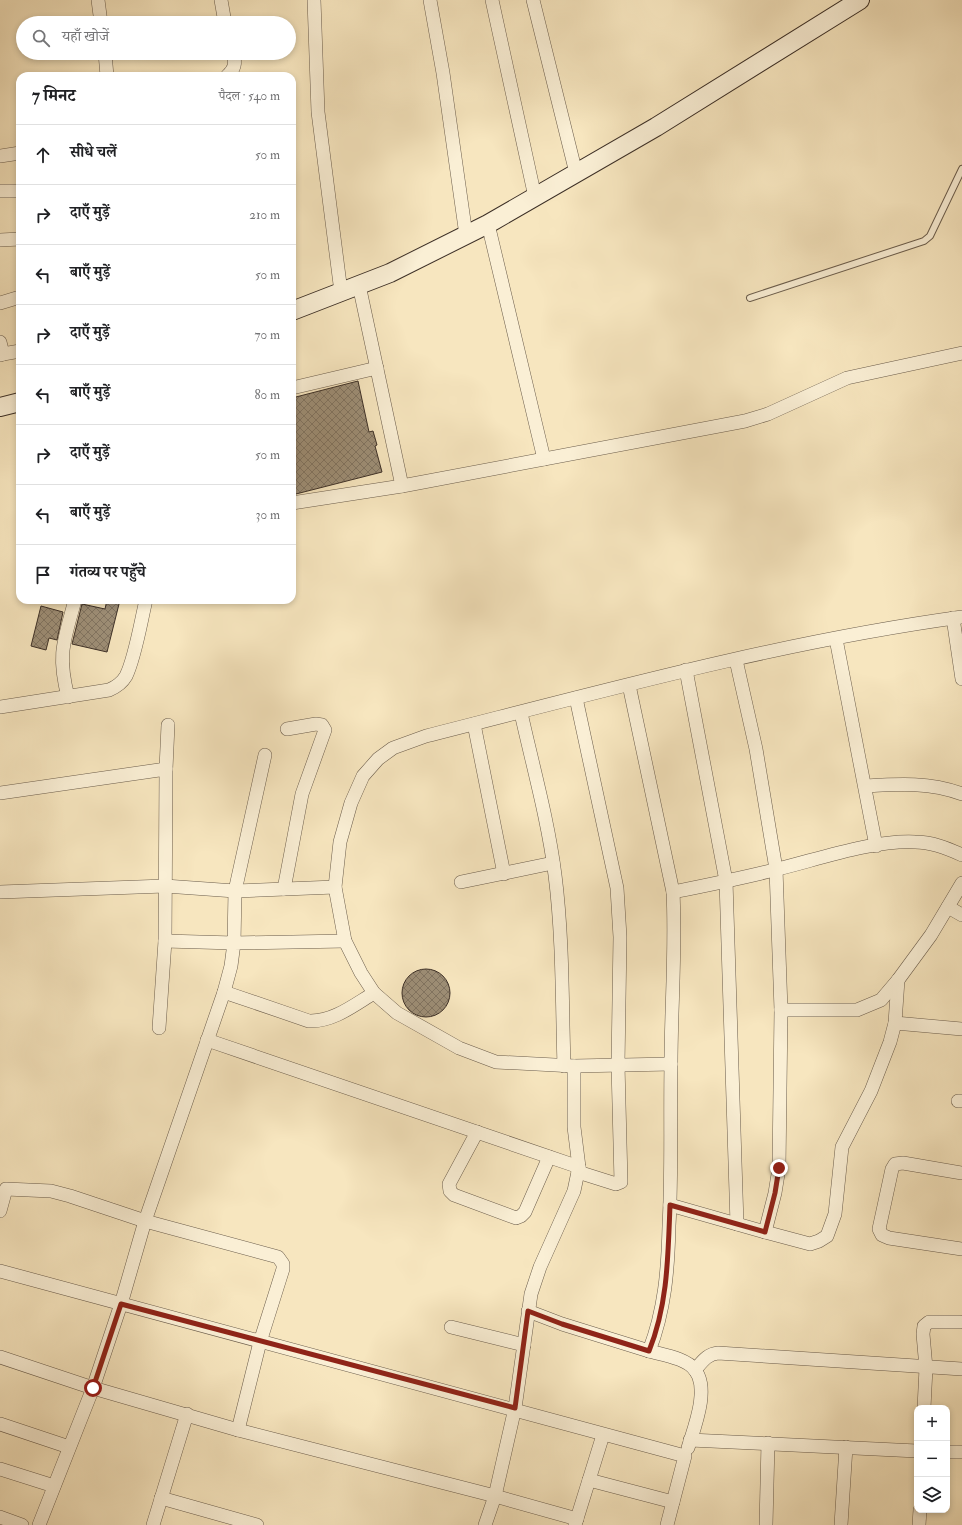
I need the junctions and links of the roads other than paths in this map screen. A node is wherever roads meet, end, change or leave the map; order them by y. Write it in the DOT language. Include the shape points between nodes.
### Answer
graph roads {
  1 [pos="98,0"];
  2 [pos="221,0"];
  3 [pos="314,0"];
  4 [pos="430,0"];
  5 [pos="492,0"];
  6 [pos="534,0"];
  7 [pos="860,0"];
  8 [pos="101,16"];
  9 [pos="222,16"];
  10 [pos="106,60"];
  11 [pos="235,60"];
  12 [pos="107,72"];
  13 [pos="233,72"];
  14 [pos="16,154"];
  15 [pos="0,156"];
  16 [pos="962,169"];
  17 [pos="576,173"];
  18 [pos="0,191"];
  19 [pos="16,191"];
  20 [pos="535,196"];
  21 [pos="488,224"];
  22 [pos="466,235"];
  23 [pos="16,239"];
  24 [pos="0,240"];
  25 [pos="359,285"];
  26 [pos="341,292"];
  27 [pos="16,297"];
  28 [pos="750,298"];
  29 [pos="0,303"];
  30 [pos="296,309"];
  31 [pos="1,350"];
  32 [pos="16,351"];
  33 [pos="962,353"];
  34 [pos="377,368"];
  35 [pos="296,387"];
  36 [pos="16,403"];
  37 [pos="0,407"];
  38 [pos="544,459"];
  39 [pos="402,486"];
  40 [pos="296,502"];
  41 [pos="73,604"];
  42 [pos="145,604"];
  43 [pos="958,618"];
  44 [pos="836,640"];
  45 [pos="736,660"];
  46 [pos="686,670"];
  47 [pos="961,672"];
  48 [pos="629,684"];
  49 [pos="68,697"];
  50 [pos="576,698"];
  51 [pos="0,708"];
  52 [pos="521,713"];
  53 [pos="474,724"];
  54 [pos="168,725"];
  55 [pos="287,729"];
  56 [pos="265,755"];
  57 [pos="166,769"];
  58 [pos="865,786"];
  59 [pos="0,793"];
  60 [pos="962,794"];
  61 [pos="876,846"];
  62 [pos="962,855"];
  63 [pos="553,863"];
  64 [pos="776,869"];
  65 [pos="504,874"];
  66 [pos="726,881"];
  67 [pos="462,882"];
  68 [pos="962,883"];
  69 [pos="165,886"];
  70 [pos="335,887"];
  71 [pos="284,889"];
  72 [pos="235,891"];
  73 [pos="0,892"];
  74 [pos="673,892"];
  75 [pos="948,907"];
  76 [pos="962,915"];
  77 [pos="165,941"];
  78 [pos="345,941"];
  79 [pos="234,943"];
  80 [pos="898,980"];
  81 [pos="224,992"];
  82 [pos="374,993"];
  83 [pos="780,1010"];
  84 [pos="895,1023"];
  85 [pos="159,1028"];
  86 [pos="962,1029"];
  87 [pos="207,1040"];
  88 [pos="671,1064"];
  89 [pos="618,1065"];
  90 [pos="569,1066"];
  91 [pos="477,1132"];
  92 [pos="549,1157"];
  93 [pos="578,1169"];
  94 [pos="962,1172"];
  95 [pos="3,1189"];
  96 [pos="670,1205"];
  97 [pos="0,1211"];
  98 [pos="145,1221"];
  99 [pos="737,1224"];
  100 [pos="765,1232"];
  101 [pos="962,1249"];
  102 [pos="0,1271"];
  103 [pos="121,1304"];
  104 [pos="528,1311"];
  105 [pos="960,1322"];
  106 [pos="451,1328"];
  107 [pos="260,1342"];
  108 [pos="524,1344"];
  109 [pos="649,1351"];
  110 [pos="0,1357"];
  111 [pos="926,1368"];
  112 [pos="962,1369"];
  113 [pos="695,1370"];
  114 [pos="93,1388"];
  115 [pos="924,1405"];
  116 [pos="515,1408"];
  117 [pos="187,1414"];
  118 [pos="0,1424"];
  119 [pos="238,1430"];
  120 [pos="603,1435"];
  121 [pos="690,1440"];
  122 [pos="768,1443"];
  123 [pos="69,1447"];
  124 [pos="846,1447"];
  125 [pos="914,1451"];
  126 [pos="950,1452"];
  127 [pos="962,1452"];
  128 [pos="686,1456"];
  129 [pos="0,1469"];
  130 [pos="589,1480"];
  131 [pos="54,1486"];
  132 [pos="495,1496"];
  133 [pos="161,1498"];
  134 [pos="673,1502"];
  135 [pos="920,1513"];
  136 [pos="0,1518"];
  137 [pos="576,1522"];
  138 [pos="22,1525"];
  139 [pos="39,1525"];
  140 [pos="153,1525"];
  141 [pos="257,1525"];
  142 [pos="485,1525"];
  143 [pos="667,1525"];
  144 [pos="766,1525"];
  145 [pos="841,1525"];
  146 [pos="919,1525"];
  1 -- 8 [label="street"];
  2 -- 9 [label="street"];
  3 -- 26 [label="street" via="318,112"];
  4 -- 22 [label="street"];
  5 -- 20 [label="street"];
  6 -- 17 [label="street"];
  7 -- 17 [label="street" via="656,127"];
  10 -- 12 [label="street"];
  11 -- 13 [label="street"];
  14 -- 15 [label="street"];
  16 -- 28 [label="lane" via="930,236 924,241"];
  17 -- 20 [label="street"];
  18 -- 19 [label="street"];
  20 -- 21 [label="street"];
  21 -- 22 [label="street"];
  21 -- 38 [label="street"];
  22 -- 25 [label="street" via="390,273"];
  23 -- 24 [label="street"];
  25 -- 26 [label="street"];
  25 -- 34 [label="street"];
  26 -- 30 [label="street"];
  27 -- 29 [label="street"];
  31 -- 32 [label="street"];
  33 -- 38 [label="street" via="847,378 768,414 745,420"];
  34 -- 35 [label="street"];
  34 -- 39 [label="street"];
  36 -- 37 [label="street"];
  38 -- 39 [label="street"];
  39 -- 40 [label="street"];
  41 -- 49 [label="street" via="62,649 62,675"];
  42 -- 49 [label="street" via="126,677 110,690"];
  43 -- 44 [label="street"];
  43 -- 47 [label="street"];
  44 -- 45 [label="street"];
  44 -- 58 [label="street"];
  45 -- 46 [label="street"];
  45 -- 64 [label="street" via="756,749"];
  46 -- 48 [label="street"];
  46 -- 66 [label="street"];
  48 -- 50 [label="street"];
  48 -- 74 [label="street"];
  49 -- 51 [label="street"];
  50 -- 52 [label="street"];
  50 -- 89 [label="street" via="618,888"];
  52 -- 53 [label="street"];
  52 -- 63 [label="street" via="544,811"];
  53 -- 65 [label="street"];
  53 -- 70 [label="street" via="426,736 393,748 378,759 363,776 351,803 340,842"];
  54 -- 57 [label="street"];
  55 -- 71 [label="street" via="316,724 322,725 325,730 302,794"];
  56 -- 72 [label="street"];
  57 -- 59 [label="street"];
  57 -- 69 [label="street"];
  58 -- 60 [label="street" via="925,784"];
  58 -- 61 [label="street"];
  61 -- 62 [label="street" via="915,842 933,844"];
  61 -- 64 [label="street"];
  63 -- 65 [label="street"];
  63 -- 90 [label="street" via="559,912"];
  64 -- 66 [label="street"];
  64 -- 83 [label="street"];
  65 -- 67 [label="street"];
  66 -- 74 [label="street"];
  66 -- 99 [label="street"];
  68 -- 75 [label="street"];
  69 -- 72 [label="street"];
  69 -- 73 [label="street"];
  69 -- 77 [label="street"];
  70 -- 71 [label="street"];
  70 -- 78 [label="street"];
  71 -- 72 [label="street"];
  72 -- 79 [label="street"];
  74 -- 88 [label="street" via="675,924"];
  75 -- 76 [label="street"];
  75 -- 80 [label="street"];
  77 -- 79 [label="street"];
  77 -- 85 [label="street"];
  78 -- 79 [label="street"];
  78 -- 82 [label="street"];
  79 -- 81 [label="street"];
  80 -- 83 [label="street" via="881,1000 857,1010"];
  80 -- 84 [label="street"];
  81 -- 82 [label="street" via="309,1021 331,1018"];
  81 -- 87 [label="street"];
  82 -- 90 [label="street" via="397,1012 459,1048 496,1062"];
  83 -- 100 [label="street" via="779,1168"];
  84 -- 86 [label="street"];
  84 -- 100 [label="street" via="871,1090 842,1147 835,1214 827,1236 810,1244"];
  87 -- 91 [label="street"];
  87 -- 98 [label="street"];
  88 -- 89 [label="street"];
  88 -- 96 [label="street"];
  89 -- 90 [label="street"];
  89 -- 93 [label="street" via="621,1182 616,1184"];
  90 -- 93 [label="street"];
  91 -- 92 [label="street"];
  91 -- 92 [label="street" via="449,1184 450,1190 454,1195 516,1218 525,1212"];
  92 -- 93 [label="street"];
  93 -- 104 [label="street" via="574,1191 540,1267"];
  94 -- 101 [label="street" via="895,1164 879,1229 889,1238"];
  95 -- 97 [label="street"];
  95 -- 98 [label="street" via="51,1191"];
  96 -- 99 [label="street"];
  96 -- 109 [label="street" via="667,1280 657,1331"];
  98 -- 103 [label="street"];
  98 -- 107 [label="street" via="278,1257 283,1269"];
  99 -- 100 [label="street"];
  102 -- 103 [label="street"];
  103 -- 107 [label="street"];
  103 -- 114 [label="street"];
  104 -- 108 [label="street"];
  104 -- 109 [label="street"];
  105 -- 111 [label="street" via="929,1322 924,1326"];
  106 -- 108 [label="street"];
  107 -- 116 [label="street"];
  107 -- 119 [label="street"];
  108 -- 116 [label="street"];
  109 -- 113 [label="street" via="683,1361"];
  110 -- 114 [label="street"];
  111 -- 112 [label="street"];
  111 -- 113 [label="street" via="718,1353 707,1357"];
  111 -- 115 [label="street"];
  113 -- 121 [label="street" via="701,1384 701,1401"];
  114 -- 117 [label="street"];
  114 -- 123 [label="street"];
  116 -- 120 [label="street"];
  116 -- 132 [label="street"];
  117 -- 119 [label="street"];
  117 -- 133 [label="street"];
  118 -- 123 [label="street"];
  119 -- 132 [label="street"];
  120 -- 128 [label="street"];
  120 -- 130 [label="street"];
  121 -- 122 [label="street"];
  121 -- 128 [label="street"];
  122 -- 124 [label="street"];
  122 -- 144 [label="street"];
  123 -- 131 [label="street"];
  124 -- 125 [label="street"];
  124 -- 145 [label="street"];
  126 -- 127 [label="street"];
  128 -- 134 [label="street"];
  129 -- 131 [label="street"];
  130 -- 134 [label="street"];
  130 -- 137 [label="street"];
  131 -- 139 [label="street"];
  132 -- 137 [label="street"];
  132 -- 142 [label="street"];
  133 -- 140 [label="street"];
  133 -- 141 [label="street"];
  134 -- 143 [label="street"];
  135 -- 146 [label="street"];
  136 -- 138 [label="street"];
}
